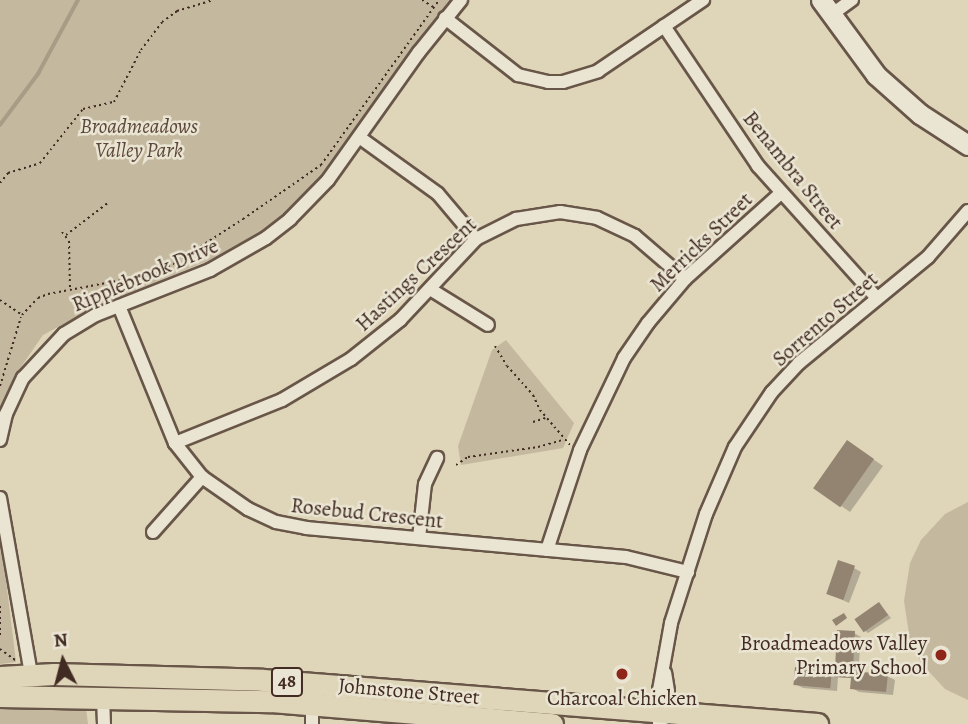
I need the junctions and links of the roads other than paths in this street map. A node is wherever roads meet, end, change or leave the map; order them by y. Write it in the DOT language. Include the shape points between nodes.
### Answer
graph roads {
  1 [pos="461,0"];
  2 [pos="703,0"];
  3 [pos="852,0"];
  4 [pos="826,7"];
  5 [pos="445,18"];
  6 [pos="664,26"];
  7 [pos="359,137"];
  8 [pos="968,145"];
  9 [pos="781,193"];
  10 [pos="968,211"];
  11 [pos="476,239"];
  12 [pos="685,279"];
  13 [pos="430,289"];
  14 [pos="877,298"];
  15 [pos="119,306"];
  16 [pos="488,326"];
  17 [pos="0,440"];
  18 [pos="175,443"];
  19 [pos="437,458"];
  20 [pos="202,477"];
  21 [pos="0,498"];
  22 [pos="153,532"];
  23 [pos="419,538"];
  24 [pos="547,550"];
  25 [pos="688,572"];
  26 [pos="0,677"];
  27 [pos="32,686"];
  28 [pos="0,696"];
  29 [pos="103,696"];
  30 [pos="312,703"];
  31 [pos="661,718"];
  32 [pos="104,724"];
  33 [pos="552,724"];
  34 [pos="817,724"];
  1 -- 5 [label="street, Ripplebrook Drive"];
  2 -- 6 [label="street"];
  3 -- 4 [label="street"];
  4 -- 8 [label="street" via="857,52 891,89"];
  5 -- 6 [label="street" via="506,68 548,82 572,81 598,71"];
  5 -- 7 [label="street, Ripplebrook Drive"];
  6 -- 9 [label="street, Benambra Street"];
  7 -- 11 [label="street" via="438,194"];
  7 -- 15 [label="street, Ripplebrook Drive" via="314,196 266,238 210,271"];
  9 -- 12 [label="street, Merricks Street"];
  9 -- 14 [label="street, Benambra Street"];
  10 -- 14 [label="street, Sorrento Street" via="928,257"];
  11 -- 12 [label="street, Hastings Crescent" via="516,219 579,214 635,236"];
  11 -- 13 [label="street, Hastings Crescent"];
  12 -- 24 [label="street, Merricks Street" via="642,331 597,408"];
  13 -- 16 [label="street"];
  13 -- 18 [label="street, Hastings Crescent" via="374,342 316,382"];
  14 -- 25 [label="street, Sorrento Street" via="799,363 756,415 717,484"];
  15 -- 17 [label="street, Ripplebrook Drive" via="78,324 36,361 13,396"];
  15 -- 18 [label="street, Rosebud Crescent"];
  18 -- 20 [label="street, Rosebud Crescent"];
  19 -- 23 [label="street" via="425,484"];
  20 -- 22 [label="street"];
  20 -- 23 [label="street, Rosebud Crescent" via="223,495 276,522"];
  21 -- 27 [label="street"];
  23 -- 24 [label="street, Rosebud Crescent"];
  24 -- 25 [label="street, Rosebud Crescent" via="626,557"];
  25 -- 31 [label="street, Sorrento Street" via="671,623"];
  26 -- 27 [label="main road, Johnstone Street / 48"];
  27 -- 28 [label="main road, Johnstone Street / 48"];
  27 -- 29 [label="main road, Johnstone Street / 48"];
  27 -- 30 [label="main road, Johnstone Street / 48" via="96,675"];
  29 -- 30 [label="main road, Johnstone Street / 48"];
  29 -- 32 [label="street"];
  30 -- 31 [label="main road, Johnstone Street / 48"];
  30 -- 33 [label="main road, Johnstone Street / 48"];
  31 -- 34 [label="main road, Johnstone Street / 48"];
}
